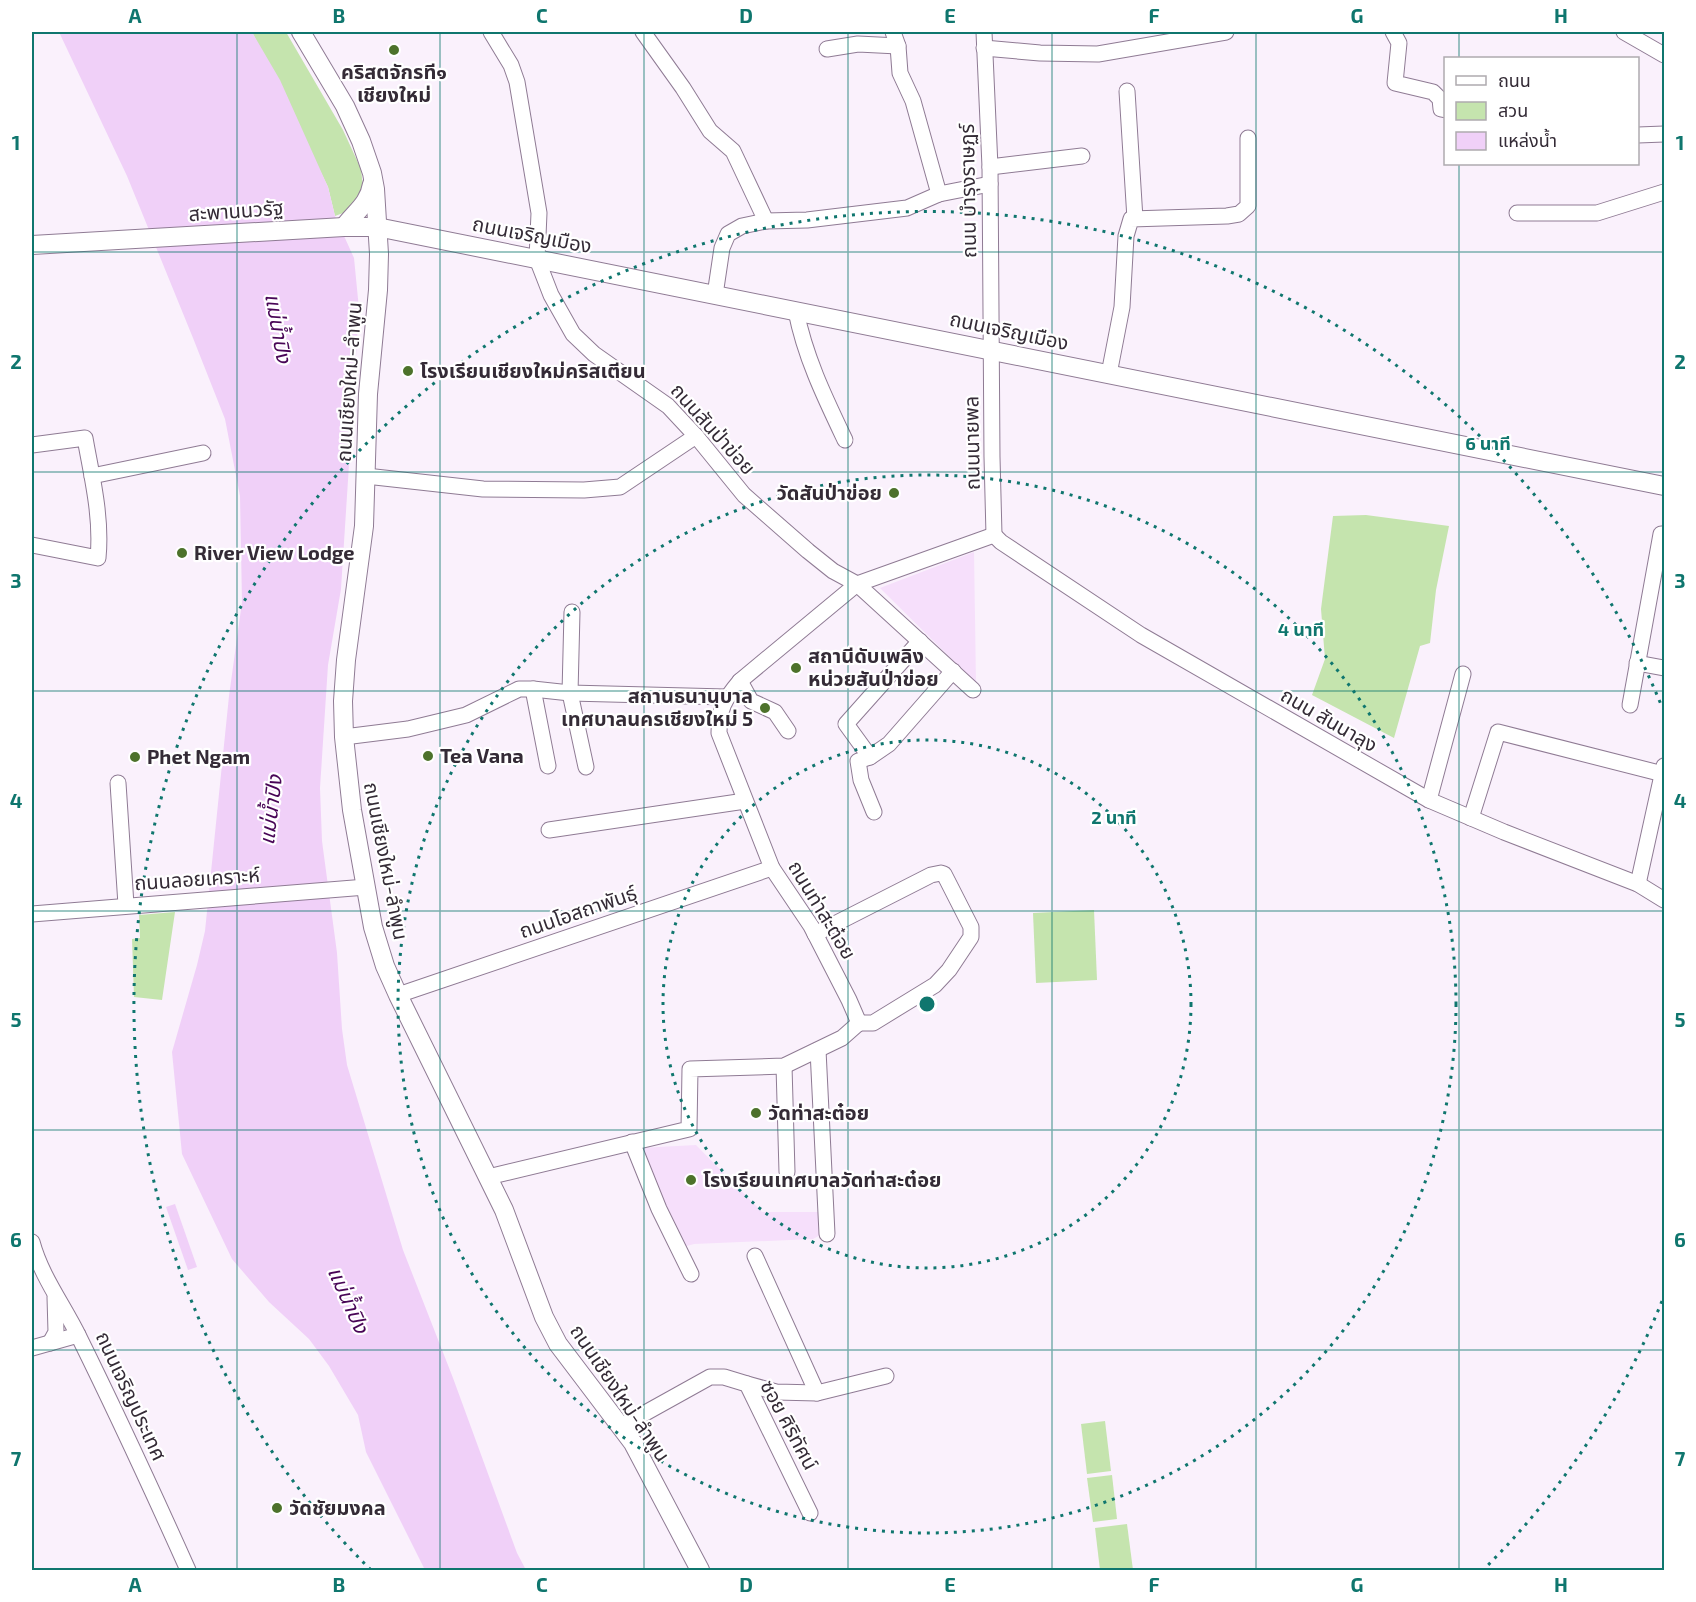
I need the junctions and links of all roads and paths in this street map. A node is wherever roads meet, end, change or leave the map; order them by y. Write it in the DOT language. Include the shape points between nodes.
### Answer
graph roads {
  1 [pos="301,32"];
  2 [pos="491,32"];
  3 [pos="643,32"];
  4 [pos="893,32"];
  5 [pos="984,32"];
  6 [pos="1226,32"];
  7 [pos="1393,32"];
  8 [pos="1624,32"];
  9 [pos="898,46"];
  10 [pos="984,48"];
  11 [pos="827,49"];
  12 [pos="1665,55"];
  13 [pos="1127,91"];
  14 [pos="1444,110"];
  15 [pos="1665,134"];
  16 [pos="1639,135"];
  17 [pos="1248,138"];
  18 [pos="1082,156"];
  19 [pos="990,167"];
  20 [pos="372,173"];
  21 [pos="990,184"];
  22 [pos="1665,192"];
  23 [pos="939,195"];
  24 [pos="1517,213"];
  25 [pos="1135,219"];
  26 [pos="766,221"];
  27 [pos="344,227"];
  28 [pos="378,227"];
  29 [pos="32,245"];
  30 [pos="537,259"];
  31 [pos="715,295"];
  32 [pos="796,311"];
  33 [pos="992,350"];
  34 [pos="1109,374"];
  35 [pos="696,436"];
  36 [pos="845,440"];
  37 [pos="32,445"];
  38 [pos="203,453"];
  39 [pos="92,476"];
  40 [pos="366,476"];
  41 [pos="1665,486"];
  42 [pos="1665,534"];
  43 [pos="994,535"];
  44 [pos="32,545"];
  45 [pos="857,584"];
  46 [pos="572,612"];
  47 [pos="920,641"];
  48 [pos="1637,663"];
  49 [pos="1665,668"];
  50 [pos="953,671"];
  51 [pos="1463,674"];
  52 [pos="740,681"];
  53 [pos="533,689"];
  54 [pos="973,690"];
  55 [pos="570,693"];
  56 [pos="726,697"];
  57 [pos="1630,705"];
  58 [pos="788,730"];
  59 [pos="344,737"];
  60 [pos="870,757"];
  61 [pos="548,766"];
  62 [pos="586,767"];
  63 [pos="1664,770"];
  64 [pos="118,783"];
  65 [pos="1429,800"];
  66 [pos="745,801"];
  67 [pos="874,812"];
  68 [pos="1471,818"];
  69 [pos="549,830"];
  70 [pos="772,868"];
  71 [pos="1638,884"];
  72 [pos="359,888"];
  73 [pos="1665,900"];
  74 [pos="126,905"];
  75 [pos="32,914"];
  76 [pos="815,934"];
  77 [pos="398,995"];
  78 [pos="859,1023"];
  79 [pos="818,1050"];
  80 [pos="784,1066"];
  81 [pos="633,1142"];
  82 [pos="787,1172"];
  83 [pos="488,1177"];
  84 [pos="827,1234"];
  85 [pos="32,1249"];
  86 [pos="755,1256"];
  87 [pos="691,1274"];
  88 [pos="55,1292"];
  89 [pos="78,1335"];
  90 [pos="50,1343"];
  91 [pos="32,1348"];
  92 [pos="886,1376"];
  93 [pos="747,1384"];
  94 [pos="817,1394"];
  95 [pos="620,1427"];
  96 [pos="810,1513"];
  97 [pos="188,1570"];
  98 [pos="700,1570"];
  1 -- 20 [label="main road, ถนนเชียงใหม่-ลำพูน" via="345,106"];
  2 -- 30 [label="street" via="517,82 538,201"];
  3 -- 26 [label="street" via="710,131 733,151"];
  4 -- 9 [label="street"];
  5 -- 10 [label="street, ถนน บำรุงราษฏร์"];
  6 -- 10 [label="street" via="1098,54"];
  7 -- 14 [label="street" via="1399,43 1395,83 1433,92"];
  8 -- 12 [label="street"];
  9 -- 11 [label="street" via="858,44"];
  9 -- 23 [label="street" via="900,73 913,101"];
  10 -- 19 [label="street, ถนน บำรุงราษฏร์"];
  13 -- 25 [label="street"];
  15 -- 16 [label="street"];
  17 -- 25 [label="street" via="1248,206 1239,214"];
  18 -- 19 [label="street"];
  19 -- 21 [label="street, ถนน บำรุงราษฏร์"];
  20 -- 27 [label="main road" via="369,197"];
  20 -- 28 [label="main road, ถนนเชียงใหม่-ลำพูน"];
  21 -- 23 [label="street"];
  21 -- 33 [label="street, ถนน บำรุงราษฏร์"];
  22 -- 24 [label="street" via="1597,213"];
  23 -- 26 [label="street" via="907,208"];
  25 -- 34 [label="street" via="1131,219 1126,236 1122,307"];
  26 -- 31 [label="street" via="742,226 728,234"];
  27 -- 28 [label="main road, ถนนเจริญเมือง"];
  27 -- 29 [label="main road, สะพานนวรัฐ"];
  28 -- 30 [label="main road, ถนนเจริญเมือง"];
  28 -- 40 [label="main road, ถนนเชียงใหม่-ลำพูน" via="378,290 368,394"];
  30 -- 31 [label="main road, ถนนเจริญเมือง"];
  30 -- 35 [label="street, ถนนสันป่าข่อย" via="551,295 581,344 668,406"];
  31 -- 32 [label="main road, ถนนเจริญเมือง"];
  32 -- 33 [label="main road, ถนนเจริญเมือง"];
  32 -- 36 [label="street" via="820,389"];
  33 -- 34 [label="main road, ถนนเจริญเมือง"];
  33 -- 43 [label="street, ถนนนายพล"];
  34 -- 41 [label="main road, ถนนเจริญเมือง"];
  35 -- 40 [label="street" via="620,488 483,489"];
  35 -- 45 [label="street, ถนนสันป่าข่อย" via="744,495 833,571"];
  37 -- 39 [label="street" via="85,438"];
  38 -- 39 [label="street"];
  39 -- 44 [label="street" via="100,538 98,558"];
  40 -- 59 [label="main road, ถนนเชียงใหม่-ลำพูน" via="364,525 346,660"];
  42 -- 48 [label="street" via="1661,534"];
  43 -- 45 [label="street, ถนนท่าสะต๋อย"];
  43 -- 65 [label="street, ถนน สันนาลุง" via="1141,635"];
  45 -- 47 [label="street, ถนนสันป่าข่อย"];
  45 -- 52 [label="street, ถนนท่าสะต๋อย"];
  46 -- 55 [label="street"];
  47 -- 50 [label="street, ถนนสันป่าข่อย"];
  47 -- 60 [label="street" via="846,724"];
  48 -- 49 [label="street"];
  48 -- 57 [label="street"];
  50 -- 54 [label="street, ถนนสันป่าข่อย"];
  50 -- 60 [label="street" via="889,744"];
  51 -- 65 [label="street"];
  52 -- 56 [label="street, ถนนท่าสะต๋อย"];
  52 -- 58 [label="street" via="751,701 775,712"];
  53 -- 55 [label="street"];
  53 -- 59 [label="street" via="519,689 466,715 408,729"];
  53 -- 61 [label="street"];
  55 -- 56 [label="street"];
  55 -- 62 [label="street"];
  56 -- 66 [label="street, ถนนท่าสะต๋อย" via="719,714 719,733"];
  59 -- 72 [label="main road, ถนนเชียงใหม่-ลำพูน"];
  60 -- 67 [label="street" via="858,761"];
  63 -- 68 [label="street" via="1498,732"];
  63 -- 71 [label="street"];
  64 -- 74 [label="street"];
  65 -- 68 [label="street, ถนน สันนาลุง"];
  66 -- 69 [label="street"];
  66 -- 70 [label="street, ถนนท่าสะต๋อย"];
  68 -- 71 [label="street, ถนน สันนาลุง"];
  70 -- 76 [label="street, ถนนท่าสะต๋อย"];
  70 -- 77 [label="street, ถนนโอสถาพันธุ์"];
  71 -- 73 [label="street, ถนน สันนาลุง"];
  72 -- 74 [label="street, ถนนลอยเคราะห์"];
  72 -- 77 [label="main road, ถนนเชียงใหม่-ลำพูน"];
  74 -- 75 [label="street, ถนนลอยเคราะห์"];
  76 -- 78 [label="street, ถนนท่าสะต๋อย"];
  76 -- 78 [label="street" via="941,873 969,924 971,937 938,983 873,1023"];
  77 -- 83 [label="main road, ถนนเชียงใหม่-ลำพูน"];
  78 -- 79 [label="street" via="842,1038"];
  79 -- 80 [label="street"];
  79 -- 84 [label="street"];
  80 -- 81 [label="street" via="690,1069 689,1129"];
  80 -- 82 [label="street"];
  81 -- 83 [label="street"];
  81 -- 87 [label="street" via="659,1209"];
  83 -- 95 [label="main road, ถนนเชียงใหม่-ลำพูน" via="558,1344"];
  85 -- 88 [label="street, ถนนเจริญประเทศ"];
  86 -- 94 [label="street"];
  88 -- 89 [label="street, ถนนเจริญประเทศ"];
  88 -- 90 [label="street" via="56,1332"];
  89 -- 90 [label="street"];
  89 -- 97 [label="street, ถนนเจริญประเทศ"];
  90 -- 91 [label="street"];
  92 -- 94 [label="street"];
  93 -- 94 [label="street" via="776,1392"];
  93 -- 95 [label="street, ซอย ศิริทัศน์" via="710,1377"];
  93 -- 96 [label="street, ซอย ศิริทัศน์"];
  95 -- 98 [label="main road, ถนนเชียงใหม่-ลำพูน" via="633,1443"];
}
